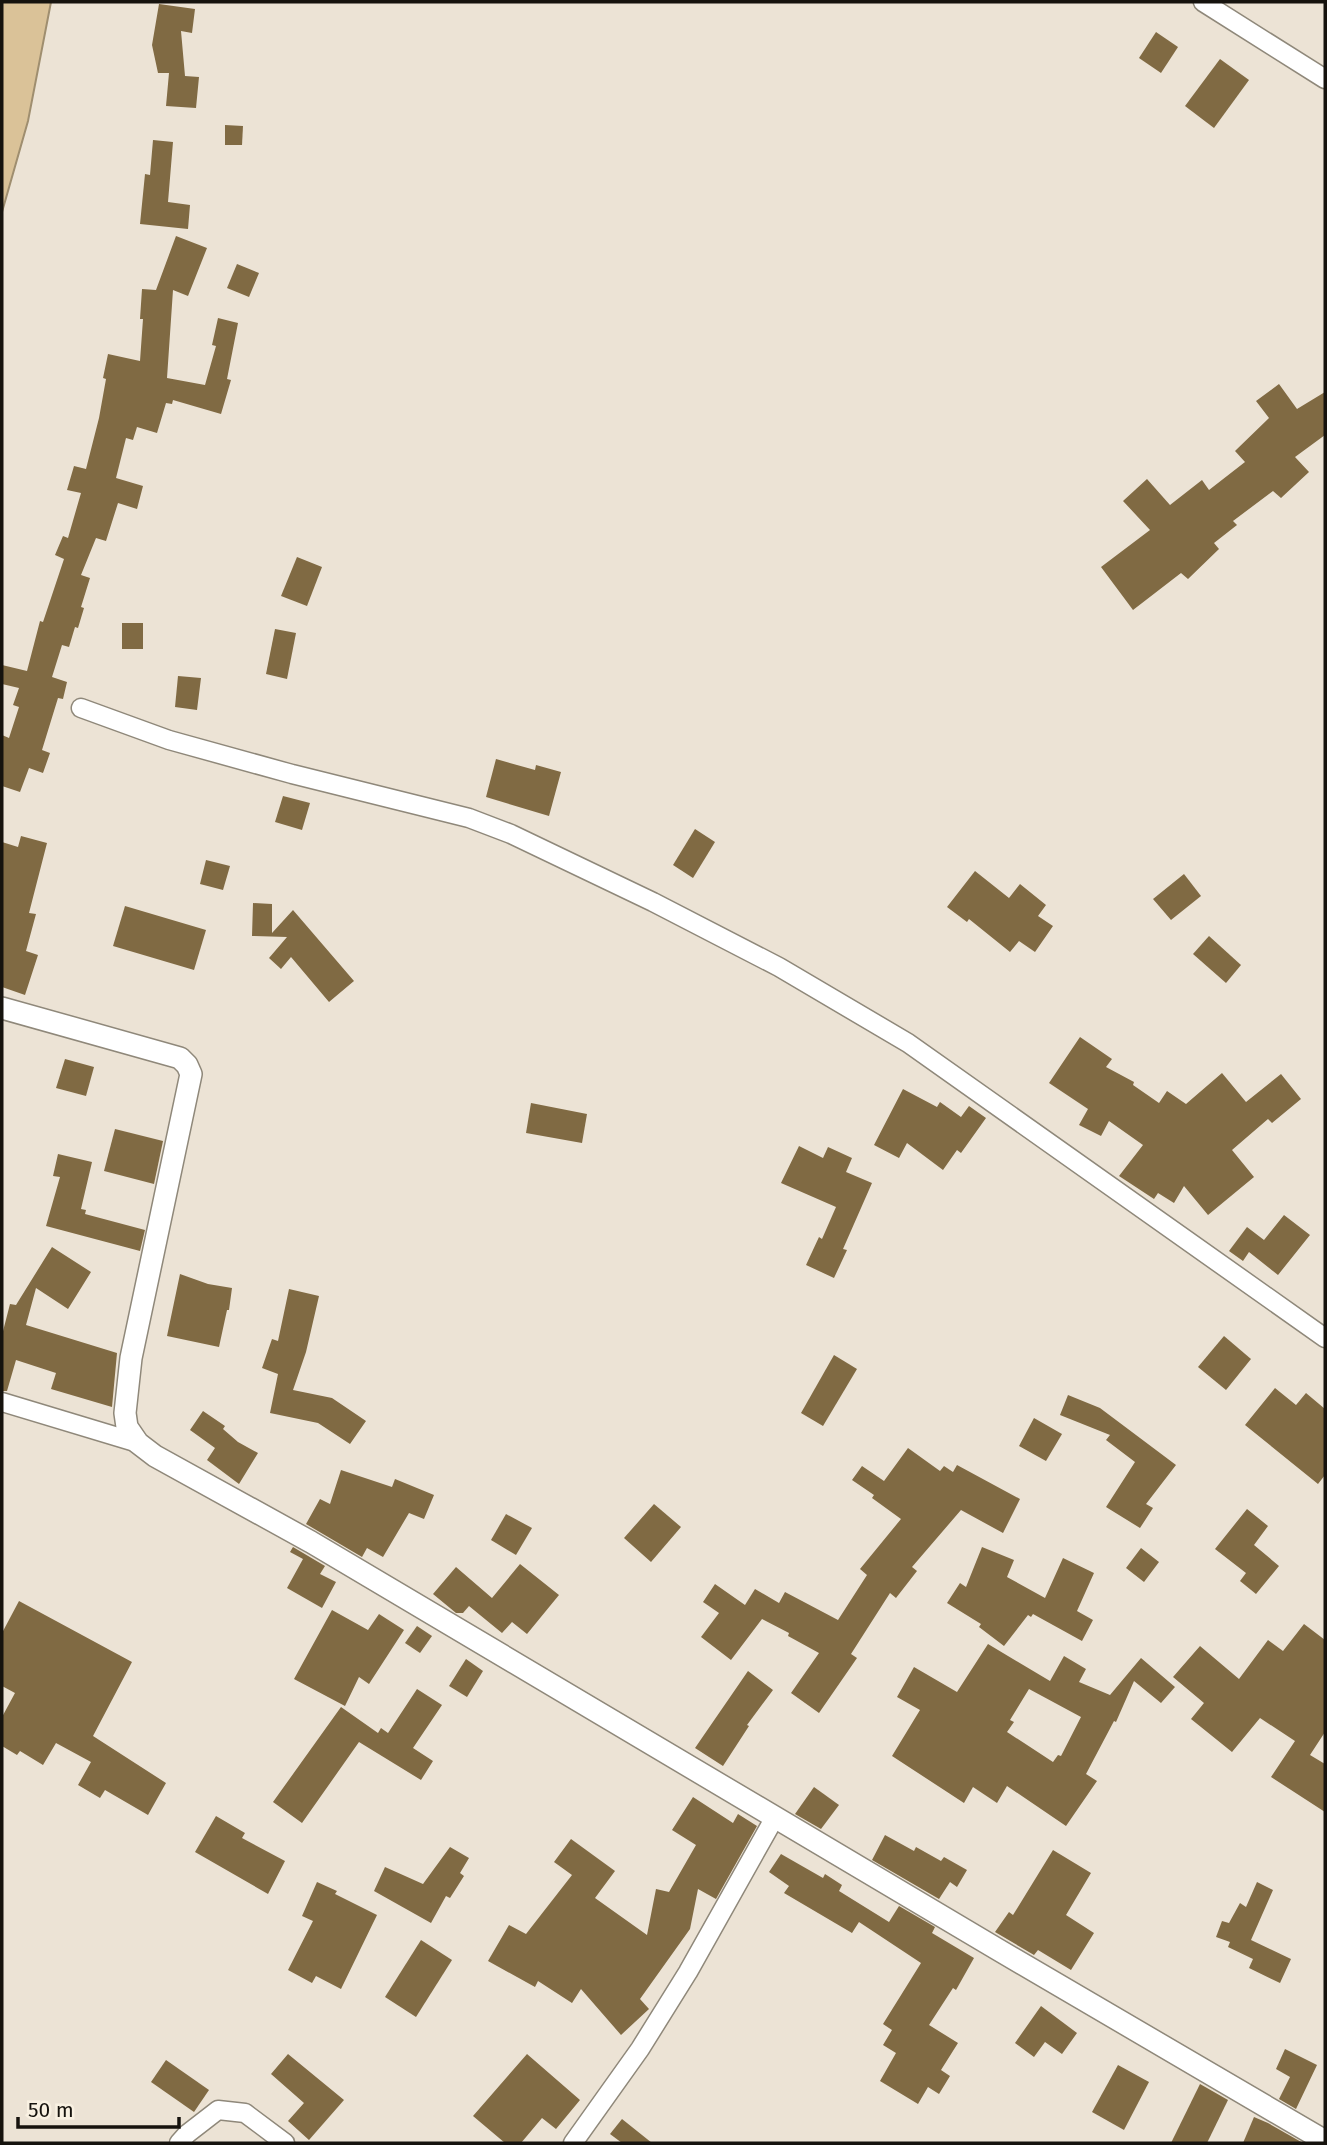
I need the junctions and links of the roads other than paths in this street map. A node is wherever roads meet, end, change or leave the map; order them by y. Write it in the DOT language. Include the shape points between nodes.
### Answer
graph roads {
  1 [pos="1202,2"];
  2 [pos="1325,79"];
  3 [pos="80,708"];
  4 [pos="2,1008"];
  5 [pos="1325,1338"];
  6 [pos="2,1402"];
  7 [pos="138,1443"];
  8 [pos="775,1817"];
  9 [pos="1325,2141"];
  10 [pos="179,2143"];
  11 [pos="285,2143"];
  12 [pos="573,2143"];
  1 -- 2 [label="street"];
  3 -- 5 [label="street" via="194,747 470,818 653,902 779,967 908,1043"];
  4 -- 7 [label="street" via="180,1058 191,1074 131,1358 125,1413 127,1427"];
  6 -- 7 [label="street"];
  7 -- 8 [label="street"];
  8 -- 9 [label="street"];
  8 -- 12 [label="street" via="688,1972"];
  10 -- 11 [label="street" via="218,2110 246,2113"];
}
